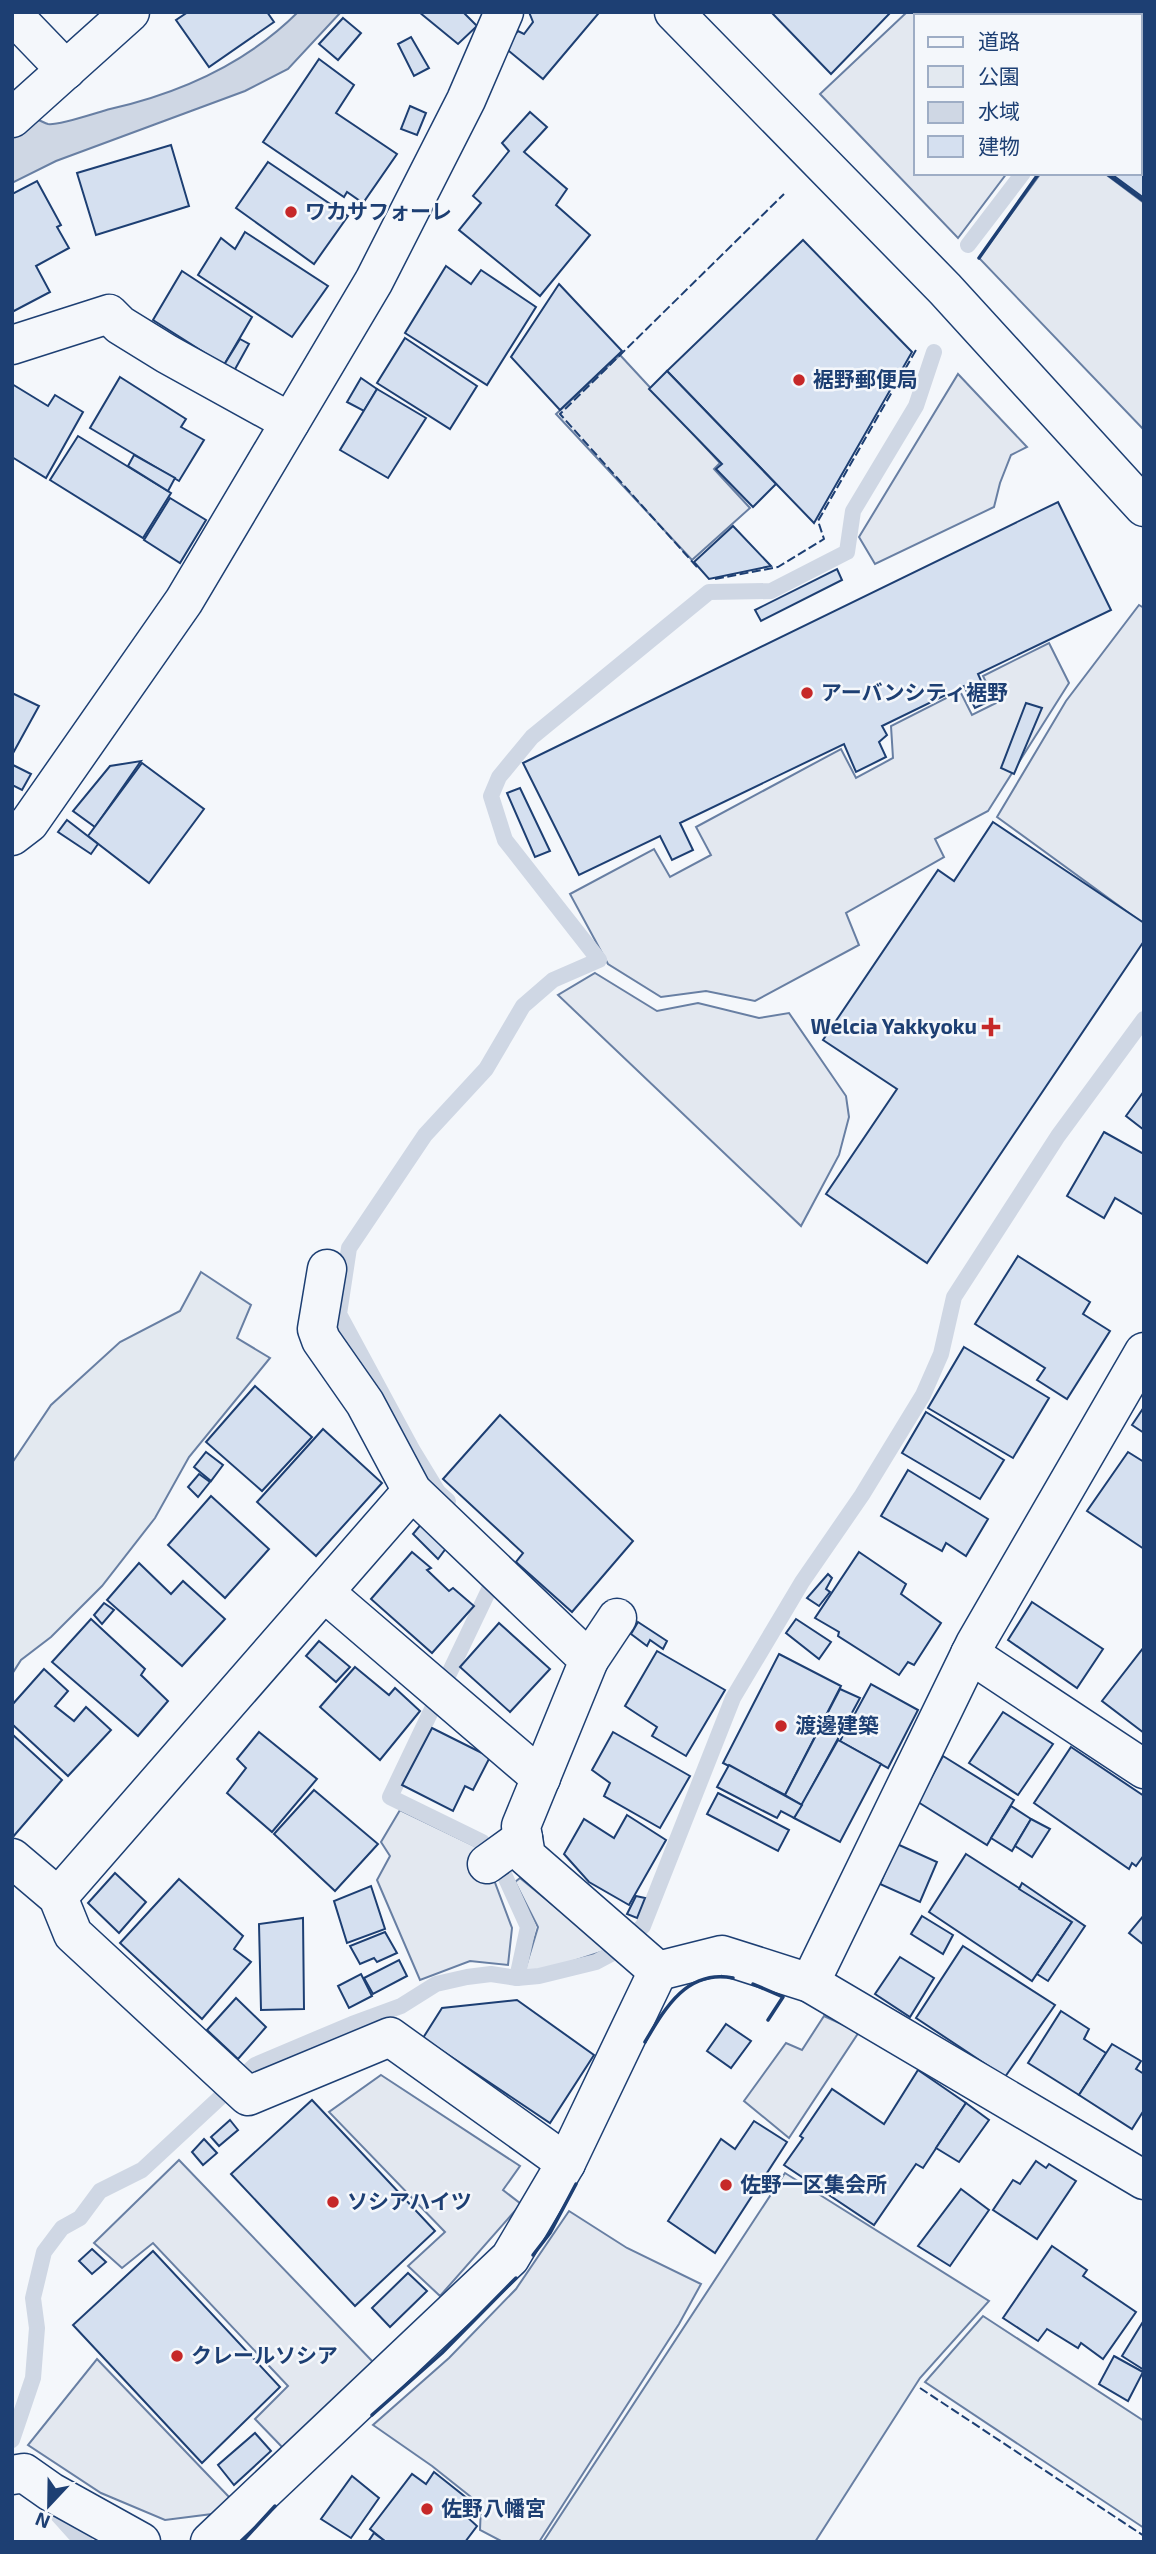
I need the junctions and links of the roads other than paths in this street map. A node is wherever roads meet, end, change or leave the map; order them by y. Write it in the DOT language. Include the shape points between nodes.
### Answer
graph roads {
  1 [pos="130,12"];
  2 [pos="504,12"];
  3 [pos="674,12"];
  4 [pos="12,14"];
  5 [pos="66,70"];
  6 [pos="12,118"];
  7 [pos="12,345"];
  8 [pos="290,422"];
  9 [pos="1144,507"];
  10 [pos="12,836"];
  11 [pos="327,1269"];
  12 [pos="1144,1352"];
  13 [pos="412,1491"];
  14 [pos="324,1592"];
  15 [pos="617,1618"];
  16 [pos="970,1654"];
  17 [pos="589,1660"];
  18 [pos="1144,1769"];
  19 [pos="541,1778"];
  20 [pos="523,1838"];
  21 [pos="12,1858"];
  22 [pos="487,1864"];
  23 [pos="58,1898"];
  24 [pos="658,1971"];
  25 [pos="810,1983"];
  26 [pos="566,2163"];
  27 [pos="1144,2180"];
  28 [pos="12,2476"];
  29 [pos="141,2542"];
  30 [pos="210,2542"];
  1 -- 5 [label="street"];
  2 -- 8 [label="street" via="466,100 374,281"];
  3 -- 9 [label="street" via="944,289"];
  4 -- 5 [label="street"];
  5 -- 6 [label="street"];
  7 -- 8 [label="street" via="109,314 167,354"];
  8 -- 10 [label="street" via="184,601 29,823"];
  11 -- 13 [label="street" via="317,1329 321,1340 365,1404"];
  12 -- 16 [label="street"];
  13 -- 14 [label="street"];
  13 -- 17 [label="street"];
  14 -- 19 [label="street"];
  14 -- 23 [label="street"];
  15 -- 17 [label="street"];
  16 -- 18 [label="street"];
  16 -- 25 [label="street"];
  17 -- 19 [label="street"];
  19 -- 20 [label="street" via="521,1826"];
  20 -- 22 [label="street"];
  20 -- 24 [label="street" via="526,1856"];
  21 -- 23 [label="street"];
  23 -- 26 [label="street" via="74,1934 248,2096 390,2037"];
  24 -- 25 [label="street" via="722,1955"];
  24 -- 26 [label="street"];
  25 -- 27 [label="street"];
  26 -- 30 [label="street" via="510,2258"];
  28 -- 29 [label="street" via="24,2473"];
}
